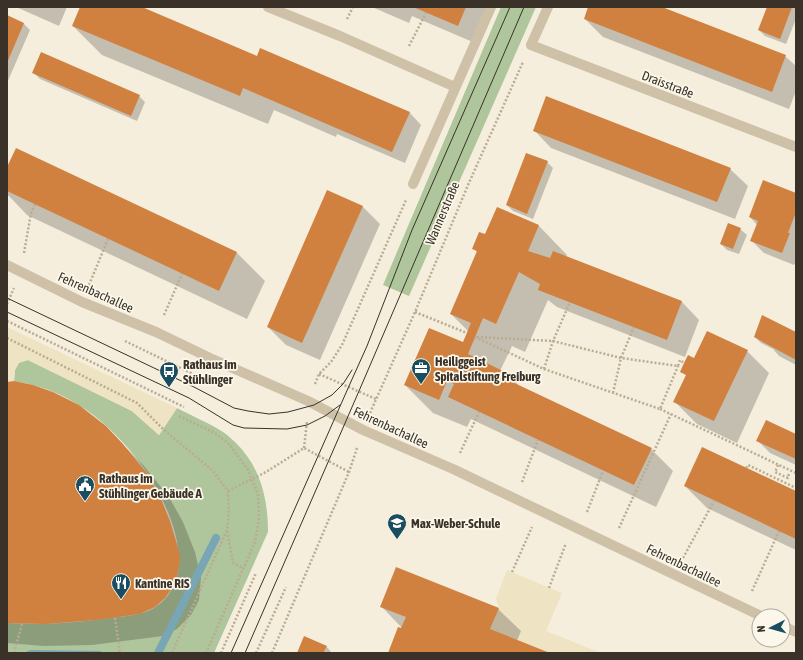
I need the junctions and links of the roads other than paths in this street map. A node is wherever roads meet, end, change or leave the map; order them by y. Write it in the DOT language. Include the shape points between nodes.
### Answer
graph roads {
  1 [pos="268,7"];
  2 [pos="491,7"];
  3 [pos="548,7"];
  4 [pos="455,87"];
  5 [pos="796,147"];
  6 [pos="413,184"];
  7 [pos="7,265"];
  8 [pos="751,611"];
  1 -- 4 [label="street"];
  2 -- 4 [label="street"];
  3 -- 5 [label="street, Draisstraße" via="530,45"];
  4 -- 6 [label="street"];
  7 -- 8 [label="street, Fehrenbachallee" via="82,302 156,332 308,401 364,430 515,498"];
}
